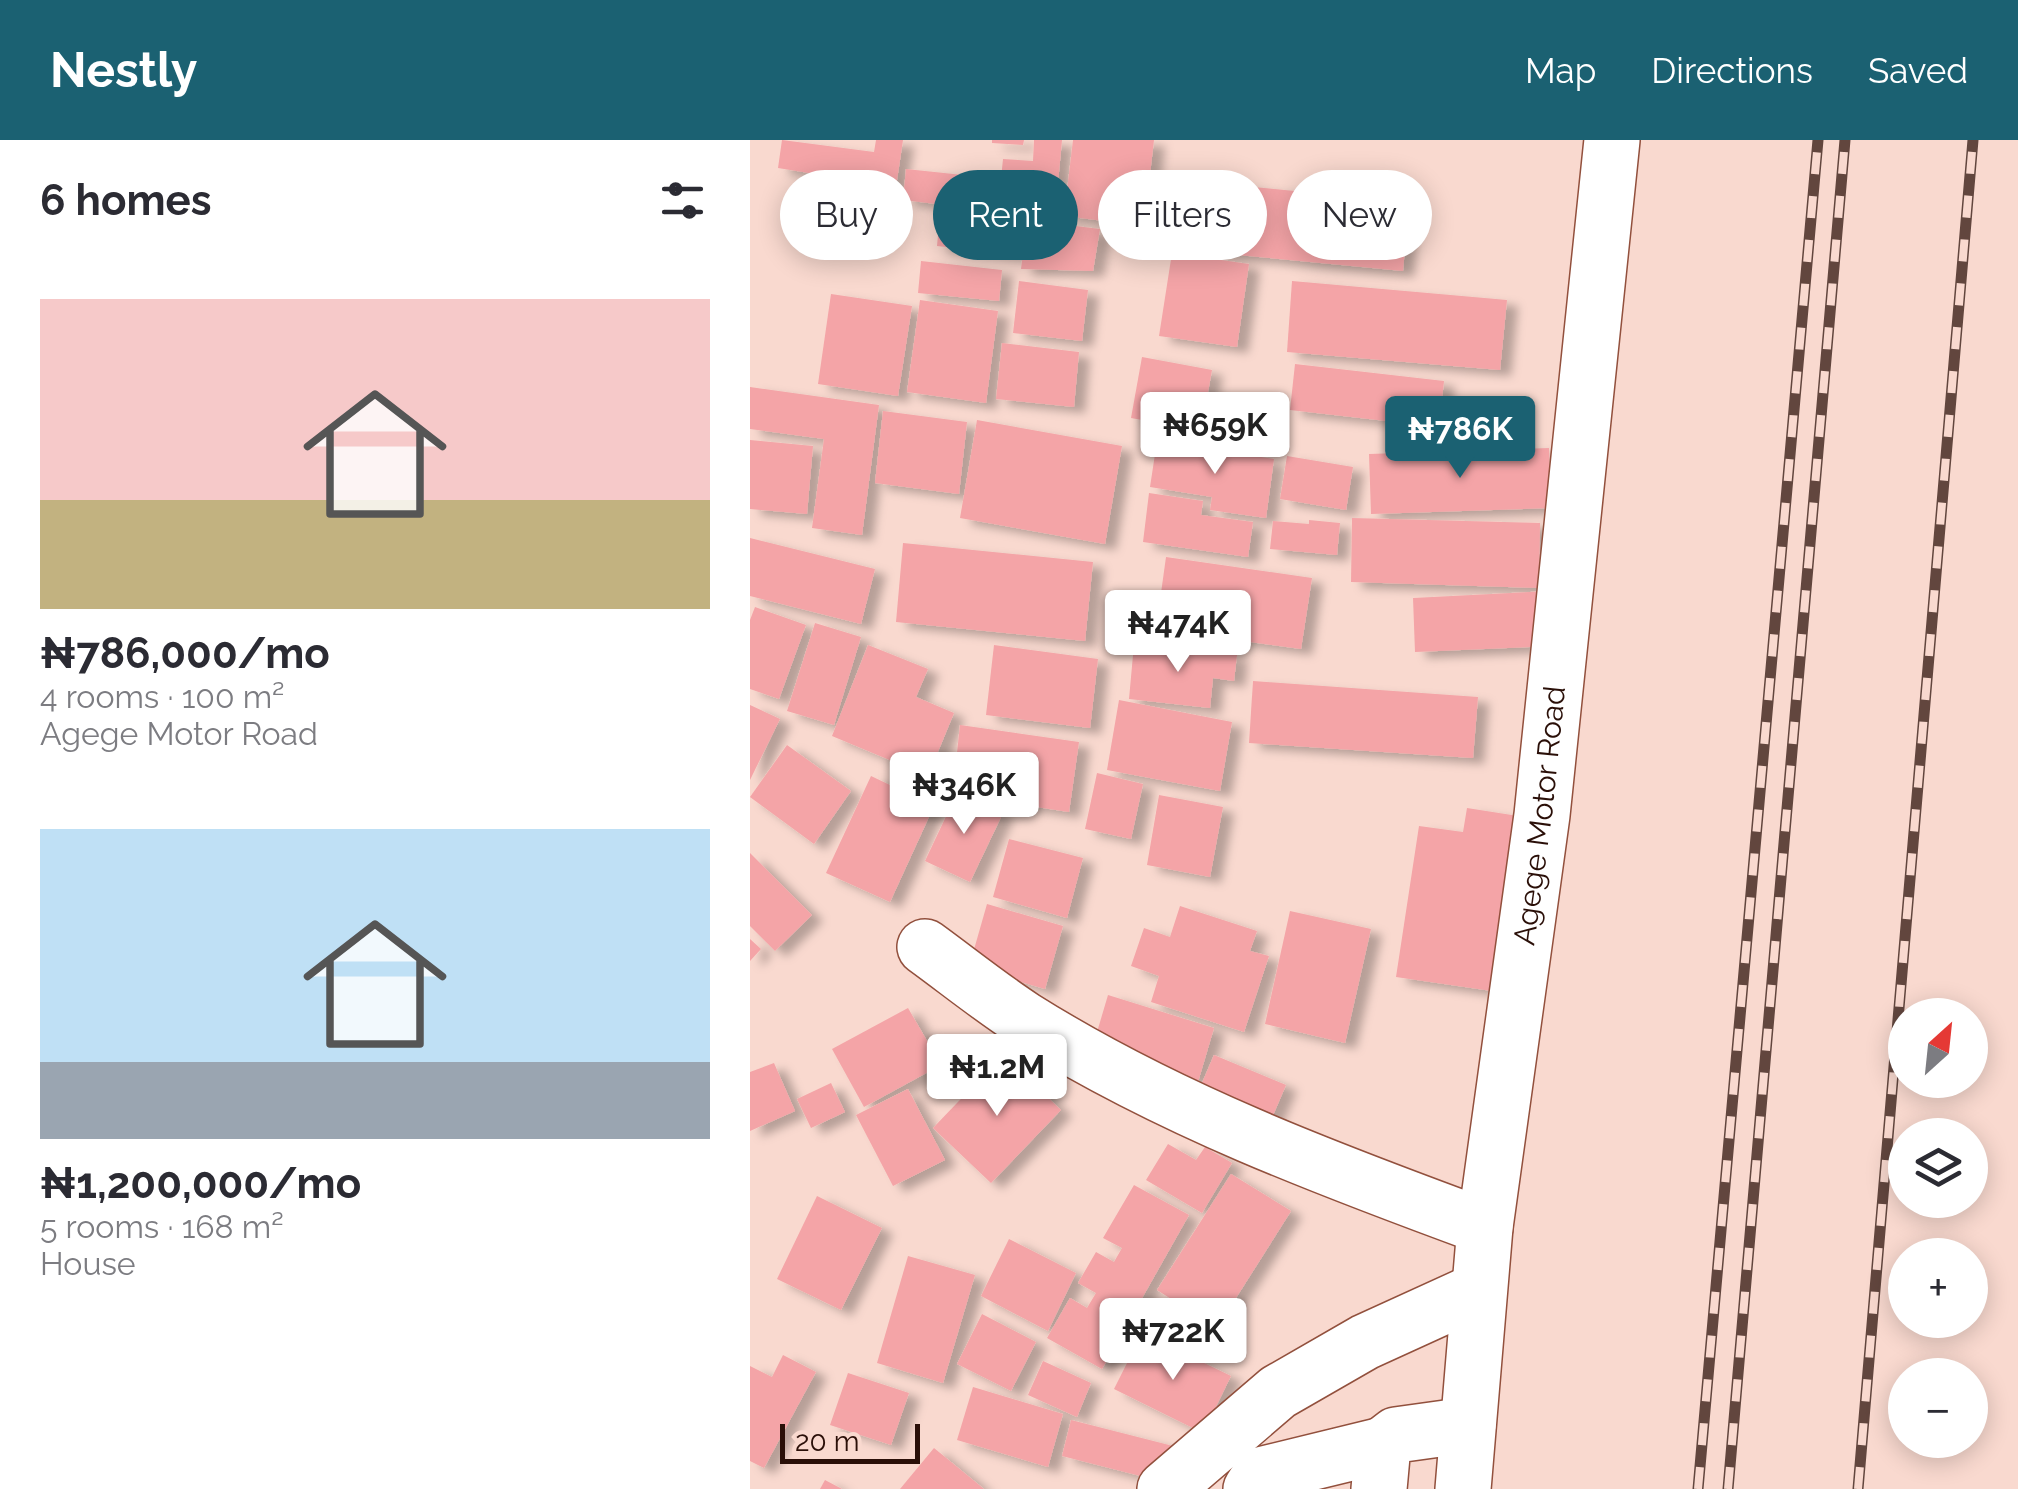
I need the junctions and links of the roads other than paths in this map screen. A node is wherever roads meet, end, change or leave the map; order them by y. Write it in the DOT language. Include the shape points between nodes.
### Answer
graph roads {
  1 [pos="1612,140"];
  2 [pos="925,947"];
  3 [pos="1485,1227"];
  4 [pos="1479,1290"];
  5 [pos="1468,1425"];
  6 [pos="1381,1467"];
  7 [pos="1165,1489"];
  8 [pos="1251,1489"];
  9 [pos="1462,1489"];
  1 -- 3 [label="main road, Agege Motor Road" via="1542,815"];
  2 -- 3 [label="main road" via="1024,1019 1135,1080 1293,1156"];
  3 -- 4 [label="main road, Agege Motor Road"];
  4 -- 5 [label="main road, Agege Motor Road"];
  4 -- 7 [label="main road" via="1365,1342 1278,1392"];
  5 -- 6 [label="main road" via="1396,1436"];
  5 -- 9 [label="main road, Agege Motor Road"];
  6 -- 8 [label="main road" via="1260,1475"];
}
